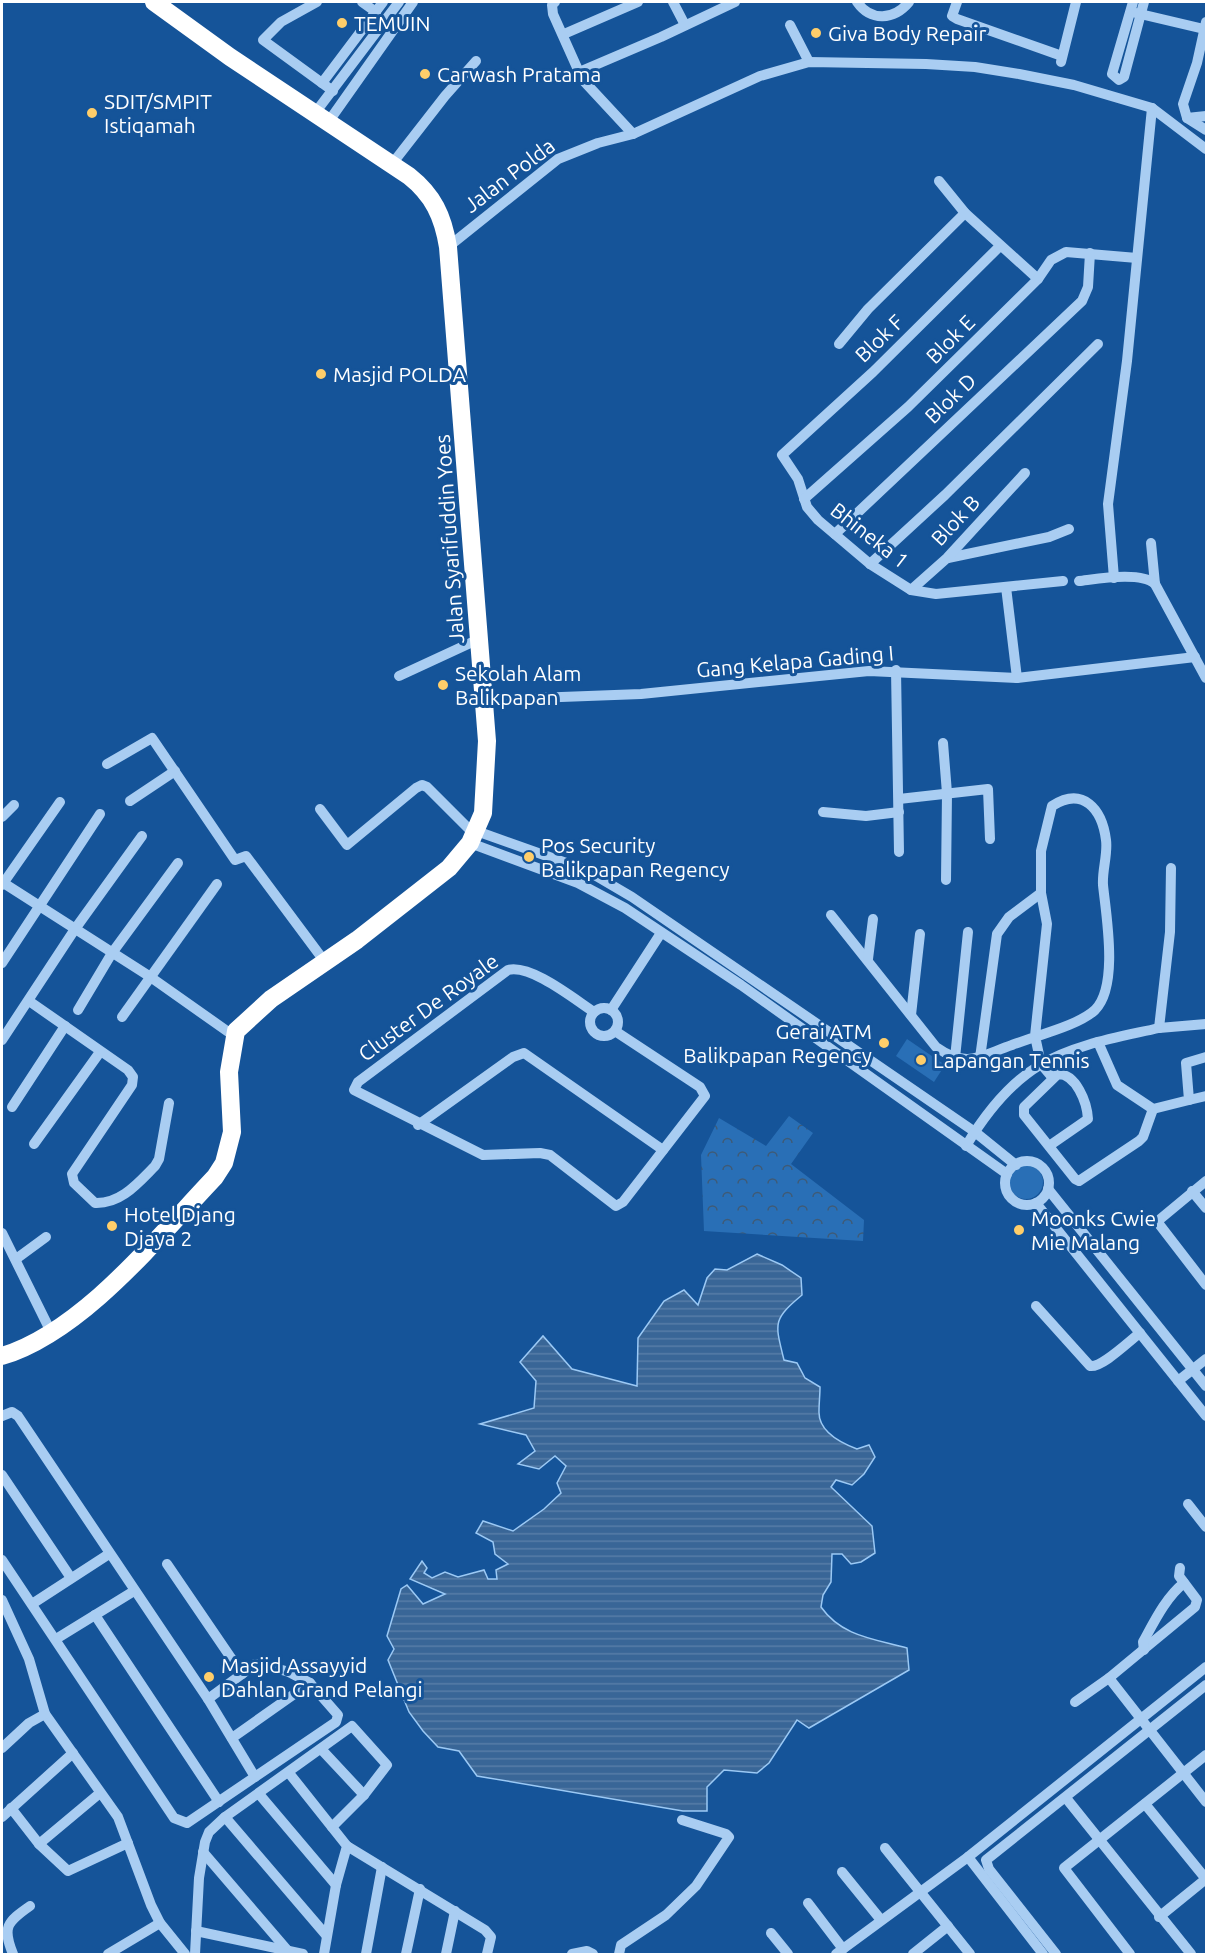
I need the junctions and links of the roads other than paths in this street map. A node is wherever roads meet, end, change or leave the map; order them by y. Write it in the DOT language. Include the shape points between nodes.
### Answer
graph roads {
  1 [pos="154,2"];
  2 [pos="317,2"];
  3 [pos="362,2"];
  4 [pos="383,2"];
  5 [pos="399,2"];
  6 [pos="413,2"];
  7 [pos="555,2"];
  8 [pos="638,2"];
  9 [pos="673,2"];
  10 [pos="735,2"];
  11 [pos="857,2"];
  12 [pos="909,2"];
  13 [pos="957,2"];
  14 [pos="1144,2"];
  15 [pos="1072,3"];
  16 [pos="1134,9"];
  17 [pos="376,12"];
  18 [pos="685,25"];
  19 [pos="790,26"];
  20 [pos="1205,26"];
  21 [pos="564,34"];
  22 [pos="368,43"];
  23 [pos="378,51"];
  24 [pos="476,61"];
  25 [pos="809,62"];
  26 [pos="1202,62"];
  27 [pos="579,72"];
  28 [pos="322,83"];
  29 [pos="333,91"];
  30 [pos="1152,108"];
  31 [pos="1206,116"];
  32 [pos="322,117"];
  33 [pos="1187,118"];
  34 [pos="1206,130"];
  35 [pos="633,134"];
  36 [pos="1206,148"];
  37 [pos="392,164"];
  38 [pos="939,181"];
  39 [pos="965,213"];
  40 [pos="1000,246"];
  41 [pos="448,247"];
  42 [pos="1090,253"];
  43 [pos="1137,258"];
  44 [pos="1038,279"];
  45 [pos="839,344"];
  46 [pos="1098,344"];
  47 [pos="782,455"];
  48 [pos="1025,473"];
  49 [pos="804,499"];
  50 [pos="1069,529"];
  51 [pos="835,534"];
  52 [pos="1151,543"];
  53 [pos="946,558"];
  54 [pos="870,564"];
  55 [pos="1114,578"];
  56 [pos="1063,581"];
  57 [pos="1079,581"];
  58 [pos="1152,581"];
  59 [pos="1006,586"];
  60 [pos="911,590"];
  61 [pos="479,639"];
  62 [pos="1195,657"];
  63 [pos="896,670"];
  64 [pos="399,676"];
  65 [pos="1017,678"];
  66 [pos="1206,678"];
  67 [pos="482,700"];
  68 [pos="943,743"];
  69 [pos="107,764"];
  70 [pos="175,771"];
  71 [pos="947,793"];
  72 [pos="899,799"];
  73 [pos="130,801"];
  74 [pos="60,802"];
  75 [pos="14,805"];
  76 [pos="320,809"];
  77 [pos="823,812"];
  78 [pos="899,812"];
  79 [pos="100,814"];
  80 [pos="2,817"];
  81 [pos="142,836"];
  82 [pos="473,837"];
  83 [pos="990,839"];
  84 [pos="899,852"];
  85 [pos="178,863"];
  86 [pos="1171,868"];
  87 [pos="946,880"];
  88 [pos="2,883"];
  89 [pos="217,885"];
  90 [pos="1041,893"];
  91 [pos="635,900"];
  92 [pos="38,906"];
  93 [pos="628,911"];
  94 [pos="831,915"];
  95 [pos="873,919"];
  96 [pos="75,929"];
  97 [pos="968,932"];
  98 [pos="661,933"];
  99 [pos="920,934"];
  100 [pos="686,935"];
  101 [pos="678,944"];
  102 [pos="112,953"];
  103 [pos="868,959"];
  104 [pos="325,962"];
  105 [pos="2,963"];
  106 [pos="149,976"];
  107 [pos="744,981"];
  108 [pos="28,1001"];
  109 [pos="611,1010"];
  110 [pos="78,1011"];
  111 [pos="594,1012"];
  112 [pos="911,1015"];
  113 [pos="122,1017"];
  114 [pos="1206,1024"];
  115 [pos="65,1026"];
  116 [pos="1159,1028"];
  117 [pos="615,1031"];
  118 [pos="234,1036"];
  119 [pos="1035,1036"];
  120 [pos="2,1040"];
  121 [pos="1098,1042"];
  122 [pos="100,1052"];
  123 [pos="1206,1057"];
  124 [pos="955,1058"];
  125 [pos="980,1058"];
  126 [pos="1041,1064"];
  127 [pos="1052,1077"];
  128 [pos="1206,1096"];
  129 [pos="1188,1100"];
  130 [pos="169,1102"];
  131 [pos="12,1107"];
  132 [pos="1153,1109"];
  133 [pos="418,1125"];
  134 [pos="975,1132"];
  135 [pos="34,1144"];
  136 [pos="966,1146"];
  137 [pos="1049,1146"];
  138 [pos="663,1150"];
  139 [pos="1016,1165"];
  140 [pos="1007,1174"];
  141 [pos="1206,1181"];
  142 [pos="1048,1189"];
  143 [pos="1192,1191"];
  144 [pos="1036,1203"];
  145 [pos="1206,1209"];
  146 [pos="2,1233"];
  147 [pos="46,1237"];
  148 [pos="16,1259"];
  149 [pos="1206,1286"];
  150 [pos="1036,1306"];
  151 [pos="1140,1333"];
  152 [pos="52,1334"];
  153 [pos="2,1356"];
  154 [pos="1206,1359"];
  155 [pos="1193,1369"];
  156 [pos="1178,1381"];
  157 [pos="1206,1386"];
  158 [pos="1192,1399"];
  159 [pos="2,1416"];
  160 [pos="1206,1416"];
  161 [pos="2,1475"];
  162 [pos="1188,1504"];
  163 [pos="1206,1527"];
  164 [pos="109,1554"];
  165 [pos="2,1560"];
  166 [pos="167,1564"];
  167 [pos="1180,1568"];
  168 [pos="71,1578"];
  169 [pos="1184,1583"];
  170 [pos="134,1591"];
  171 [pos="2,1600"];
  172 [pos="32,1604"];
  173 [pos="95,1615"];
  174 [pos="56,1640"];
  175 [pos="1144,1650"];
  176 [pos="1206,1666"];
  177 [pos="242,1674"];
  178 [pos="1109,1678"];
  179 [pos="310,1683"];
  180 [pos="1206,1685"];
  181 [pos="208,1700"];
  182 [pos="1076,1702"];
  183 [pos="45,1714"];
  184 [pos="1141,1720"];
  185 [pos="1149,1731"];
  186 [pos="232,1738"];
  187 [pos="2,1748"];
  188 [pos="321,1749"];
  189 [pos="73,1753"];
  190 [pos="1206,1755"];
  191 [pos="289,1773"];
  192 [pos="1182,1774"];
  193 [pos="255,1778"];
  194 [pos="100,1793"];
  195 [pos="259,1794"];
  196 [pos="364,1795"];
  197 [pos="1066,1798"];
  198 [pos="219,1802"];
  199 [pos="1206,1802"];
  200 [pos="1145,1804"];
  201 [pos="11,1808"];
  202 [pos="2,1817"];
  203 [pos="225,1817"];
  204 [pos="682,1820"];
  205 [pos="332,1827"];
  206 [pos="993,1836"];
  207 [pos="1100,1841"];
  208 [pos="128,1843"];
  209 [pos="39,1844"];
  210 [pos="347,1846"];
  211 [pos="1002,1847"];
  212 [pos="885,1848"];
  213 [pos="203,1852"];
  214 [pos="968,1857"];
  215 [pos="382,1867"];
  216 [pos="842,1872"];
  217 [pos="1206,1879"];
  218 [pos="336,1885"];
  219 [pos="420,1889"];
  220 [pos="920,1892"];
  221 [pos="1002,1893"];
  222 [pos="808,1903"];
  223 [pos="30,1906"];
  224 [pos="454,1911"];
  225 [pos="1159,1917"];
  226 [pos="881,1920"];
  227 [pos="160,1923"];
  228 [pos="948,1926"];
  229 [pos="196,1931"];
  230 [pos="771,1933"];
  231 [pos="326,1935"];
  232 [pos="288,1951"];
  233 [pos="840,1952"];
  234 [pos="13,1954"];
  235 [pos="108,1954"];
  236 [pos="185,1954"];
  237 [pos="195,1954"];
  238 [pos="303,1954"];
  239 [pos="324,1954"];
  240 [pos="366,1954"];
  241 [pos="406,1954"];
  242 [pos="446,1954"];
  243 [pos="487,1954"];
  244 [pos="572,1954"];
  245 [pos="593,1954"];
  246 [pos="619,1954"];
  247 [pos="788,1954"];
  248 [pos="913,1954"];
  249 [pos="970,1954"];
  250 [pos="1043,1954"];
  251 [pos="1056,1954"];
  252 [pos="1130,1954"];
  253 [pos="1191,1954"];
  1 -- 32 [label="highway, Jalan Syarifuddin Yoes"];
  2 -- 28 [label="street" via="281,22 263,40"];
  3 -- 17 [label="street"];
  4 -- 17 [label="street"];
  5 -- 22 [label="street"];
  6 -- 23 [label="street"];
  7 -- 21 [label="street" via="552,9"];
  8 -- 21 [label="street"];
  9 -- 18 [label="street"];
  10 -- 18 [label="street"];
  11 -- 12 [label="street" via="872,15 888,17"];
  13 -- 15 [label="street" via="952,11 957,19 1061,59"];
  14 -- 16 [label="street"];
  16 -- 16 [label="street" via="1124,76 1119,80 1112,74"];
  16 -- 20 [label="street"];
  17 -- 28 [label="street"];
  18 -- 27 [label="street"];
  19 -- 25 [label="street"];
  20 -- 26 [label="street"];
  21 -- 27 [label="street"];
  22 -- 23 [label="street"];
  22 -- 29 [label="street"];
  23 -- 32 [label="street"];
  24 -- 37 [label="street"];
  25 -- 30 [label="street, Jalan Polda" via="975,67 1074,85"];
  25 -- 35 [label="street, Jalan Polda" via="760,76"];
  26 -- 33 [label="street" via="1183,104"];
  27 -- 35 [label="street" via="586,86"];
  28 -- 29 [label="street"];
  29 -- 32 [label="street"];
  30 -- 36 [label="street"];
  30 -- 43 [label="street"];
  31 -- 33 [label="street"];
  32 -- 37 [label="highway, Jalan Syarifuddin Yoes"];
  33 -- 34 [label="street"];
  35 -- 41 [label="street, Jalan Polda" via="598,142 558,159"];
  37 -- 41 [label="highway, Jalan Syarifuddin Yoes" via="431,197 439,211"];
  38 -- 39 [label="street"];
  39 -- 40 [label="street"];
  39 -- 45 [label="street" via="868,309"];
  40 -- 44 [label="street"];
  40 -- 47 [label="street, Blok F" via="873,372"];
  41 -- 61 [label="highway, Jalan Syarifuddin Yoes"];
  42 -- 43 [label="street, Blok E"];
  42 -- 44 [label="street, Blok E" via="1066,252 1051,260"];
  42 -- 51 [label="street, Blok D" via="1088,287 1082,301"];
  43 -- 55 [label="street" via="1108,504"];
  44 -- 49 [label="street, Blok E" via="908,407"];
  46 -- 54 [label="street"];
  47 -- 49 [label="street, Bhineka 1" via="798,479"];
  48 -- 53 [label="street, Blok B"];
  49 -- 51 [label="street, Bhineka 1" via="818,520"];
  50 -- 53 [label="street" via="1049,537"];
  51 -- 54 [label="street, Bhineka 1"];
  52 -- 58 [label="street"];
  53 -- 60 [label="street, Blok B"];
  54 -- 60 [label="street, Bhineka 1"];
  55 -- 57 [label="street"];
  55 -- 58 [label="street"];
  56 -- 59 [label="street, Bhineka 1"];
  58 -- 62 [label="street"];
  59 -- 60 [label="street, Bhineka 1" via="936,594"];
  59 -- 65 [label="street"];
  61 -- 64 [label="street"];
  61 -- 67 [label="highway, Jalan Syarifuddin Yoes"];
  62 -- 65 [label="street, Gang Kelapa Gading I"];
  62 -- 66 [label="street"];
  63 -- 65 [label="street, Gang Kelapa Gading I"];
  63 -- 67 [label="street, Gang Kelapa Gading I" via="641,694"];
  63 -- 72 [label="street"];
  67 -- 82 [label="highway, Jalan Syarifuddin Yoes" via="487,741 486,793"];
  68 -- 71 [label="street"];
  69 -- 70 [label="street" via="152,738"];
  70 -- 73 [label="street"];
  70 -- 104 [label="street" via="235,860 246,856"];
  71 -- 72 [label="street"];
  71 -- 83 [label="street" via="987,789"];
  71 -- 87 [label="street"];
  72 -- 78 [label="street"];
  74 -- 88 [label="street"];
  75 -- 80 [label="street"];
  76 -- 82 [label="street" via="347,845 422,785"];
  77 -- 78 [label="street" via="866,816"];
  78 -- 84 [label="street"];
  79 -- 92 [label="street"];
  81 -- 96 [label="street"];
  82 -- 91 [label="street" via="586,870"];
  82 -- 93 [label="street" via="578,883"];
  82 -- 104 [label="highway, Jalan Syarifuddin Yoes" via="449,868"];
  85 -- 102 [label="street"];
  86 -- 116 [label="street" via="1170,932"];
  88 -- 92 [label="street"];
  89 -- 106 [label="street"];
  90 -- 119 [label="street" via="1047,924"];
  90 -- 119 [label="street" via="1041,851 1052,806 1084,799 1098,814 1106,841 1103,883 1110,947 1102,1001 1081,1019"];
  90 -- 125 [label="street" via="1009,917 997,934"];
  91 -- 93 [label="street"];
  91 -- 100 [label="street"];
  92 -- 96 [label="street"];
  92 -- 105 [label="street"];
  93 -- 98 [label="street"];
  94 -- 103 [label="street"];
  95 -- 103 [label="street"];
  96 -- 102 [label="street"];
  96 -- 108 [label="street"];
  97 -- 124 [label="street"];
  98 -- 101 [label="street"];
  98 -- 109 [label="street"];
  99 -- 112 [label="street"];
  100 -- 101 [label="street"];
  100 -- 107 [label="street"];
  101 -- 107 [label="street"];
  102 -- 106 [label="street"];
  102 -- 110 [label="street"];
  103 -- 112 [label="street"];
  104 -- 118 [label="highway, Jalan Syarifuddin Yoes" via="271,999"];
  106 -- 113 [label="street"];
  106 -- 118 [label="street"];
  107 -- 134 [label="street"];
  107 -- 136 [label="street"];
  108 -- 115 [label="street"];
  108 -- 120 [label="street"];
  109 -- 111 [label="street" via="602,1008"];
  109 -- 117 [label="street" via="617,1020"];
  111 -- 117 [label="street" via="590,1026 594,1032 601,1036"];
  111 -- 133 [label="street, Cluster De Royale" via="536,975 516,968 508,970 355,1085 356,1093"];
  112 -- 124 [label="street" via="936,1047"];
  114 -- 116 [label="street"];
  115 -- 122 [label="street"];
  115 -- 131 [label="street"];
  116 -- 121 [label="street"];
  117 -- 138 [label="street, Cluster De Royale" via="703,1091 702,1101"];
  118 -- 152 [label="highway" via="229,1072 232,1132 224,1163 122,1274"];
  119 -- 125 [label="street"];
  119 -- 126 [label="street"];
  121 -- 126 [label="street"];
  121 -- 132 [label="street" via="1117,1085"];
  122 -- 130 [label="street" via="133,1077 132,1085 72,1173 74,1183 95,1203 119,1198 155,1166"];
  122 -- 135 [label="street"];
  123 -- 129 [label="street" via="1186,1063"];
  124 -- 125 [label="street"];
  126 -- 127 [label="street"];
  126 -- 134 [label="street" via="1020,1080"];
  127 -- 137 [label="street" via="1023,1110"];
  127 -- 137 [label="street" via="1063,1074 1074,1081 1088,1119"];
  128 -- 129 [label="street"];
  129 -- 132 [label="street"];
  132 -- 137 [label="street" via="1143,1137 1084,1179 1075,1179"];
  133 -- 138 [label="street, Cluster De Royale" via="483,1155 550,1155 616,1206"];
  133 -- 138 [label="street" via="513,1056 524,1053"];
  134 -- 136 [label="street"];
  134 -- 139 [label="street"];
  136 -- 140 [label="street"];
  139 -- 140 [label="street"];
  139 -- 142 [label="street" via="1027,1161 1038,1164 1048,1178"];
  140 -- 144 [label="street" via="1006,1187 1012,1199 1023,1205"];
  141 -- 143 [label="street"];
  142 -- 144 [label="street"];
  142 -- 155 [label="street"];
  143 -- 145 [label="street"];
  143 -- 149 [label="street" via="1159,1220 1160,1228"];
  144 -- 151 [label="street"];
  146 -- 148 [label="street"];
  147 -- 148 [label="street"];
  148 -- 152 [label="street"];
  150 -- 151 [label="street" via="1090,1366 1104,1361"];
  151 -- 156 [label="street"];
  152 -- 153 [label="highway"];
  154 -- 155 [label="street"];
  155 -- 156 [label="street"];
  155 -- 157 [label="street"];
  156 -- 158 [label="street"];
  157 -- 158 [label="street"];
  158 -- 160 [label="street"];
  159 -- 164 [label="street" via="12,1412 18,1416"];
  161 -- 168 [label="street"];
  162 -- 163 [label="street"];
  164 -- 168 [label="street"];
  164 -- 170 [label="street"];
  165 -- 172 [label="street"];
  166 -- 177 [label="street"];
  167 -- 169 [label="street" via="1179,1576"];
  168 -- 172 [label="street"];
  169 -- 175 [label="street" via="1152,1625 1143,1642"];
  169 -- 175 [label="street" via="1197,1600 1195,1606"];
  170 -- 173 [label="street"];
  170 -- 181 [label="street"];
  171 -- 183 [label="street" via="29,1659"];
  172 -- 174 [label="street"];
  173 -- 174 [label="street"];
  173 -- 198 [label="street"];
  174 -- 198 [label="street" via="178,1822 187,1823"];
  175 -- 178 [label="street"];
  176 -- 184 [label="street"];
  177 -- 179 [label="street" via="261,1664"];
  177 -- 181 [label="street"];
  178 -- 182 [label="street"];
  178 -- 184 [label="street"];
  179 -- 186 [label="street"];
  179 -- 193 [label="street" via="338,1714 336,1722"];
  180 -- 185 [label="street"];
  181 -- 186 [label="street"];
  183 -- 187 [label="street"];
  183 -- 189 [label="street"];
  184 -- 185 [label="street"];
  184 -- 206 [label="street"];
  185 -- 192 [label="street"];
  185 -- 197 [label="street"];
  186 -- 193 [label="street"];
  188 -- 191 [label="street"];
  188 -- 196 [label="street"];
  188 -- 196 [label="street" via="355,1727 387,1765"];
  189 -- 194 [label="street"];
  189 -- 201 [label="street"];
  190 -- 192 [label="street"];
  191 -- 195 [label="street"];
  191 -- 205 [label="street"];
  192 -- 199 [label="street"];
  192 -- 200 [label="street"];
  193 -- 198 [label="street"];
  194 -- 208 [label="street" via="118,1816"];
  194 -- 209 [label="street"];
  195 -- 203 [label="street"];
  195 -- 218 [label="street"];
  196 -- 205 [label="street"];
  197 -- 207 [label="street"];
  197 -- 211 [label="street"];
  200 -- 207 [label="street"];
  200 -- 217 [label="street"];
  201 -- 202 [label="street"];
  201 -- 209 [label="street"];
  203 -- 213 [label="street" via="209,1832"];
  203 -- 231 [label="street"];
  204 -- 246 [label="street" via="729,1837 696,1886 666,1915 621,1945"];
  205 -- 210 [label="street"];
  206 -- 211 [label="street"];
  206 -- 214 [label="street"];
  207 -- 225 [label="street"];
  207 -- 252 [label="street" via="1064,1870"];
  208 -- 209 [label="street" via="68,1871"];
  208 -- 227 [label="street"];
  210 -- 215 [label="street"];
  210 -- 218 [label="street"];
  211 -- 221 [label="street" via="986,1860"];
  212 -- 220 [label="street"];
  213 -- 229 [label="street"];
  213 -- 232 [label="street"];
  214 -- 220 [label="street"];
  214 -- 221 [label="street"];
  215 -- 219 [label="street"];
  215 -- 240 [label="street"];
  216 -- 226 [label="street"];
  217 -- 225 [label="street"];
  218 -- 231 [label="street"];
  219 -- 224 [label="street"];
  219 -- 241 [label="street"];
  220 -- 226 [label="street"];
  220 -- 228 [label="street"];
  221 -- 250 [label="street"];
  221 -- 251 [label="street"];
  222 -- 233 [label="street"];
  223 -- 234 [label="street" via="12,1919 7,1928 6,1938"];
  224 -- 242 [label="street"];
  224 -- 243 [label="street" via="489,1934"];
  225 -- 253 [label="street"];
  226 -- 233 [label="street"];
  227 -- 235 [label="street"];
  227 -- 236 [label="street"];
  228 -- 248 [label="street"];
  228 -- 249 [label="street"];
  229 -- 232 [label="street"];
  229 -- 237 [label="street"];
  230 -- 247 [label="street"];
  231 -- 239 [label="street"];
  232 -- 238 [label="street"];
  244 -- 245 [label="street"];
}
